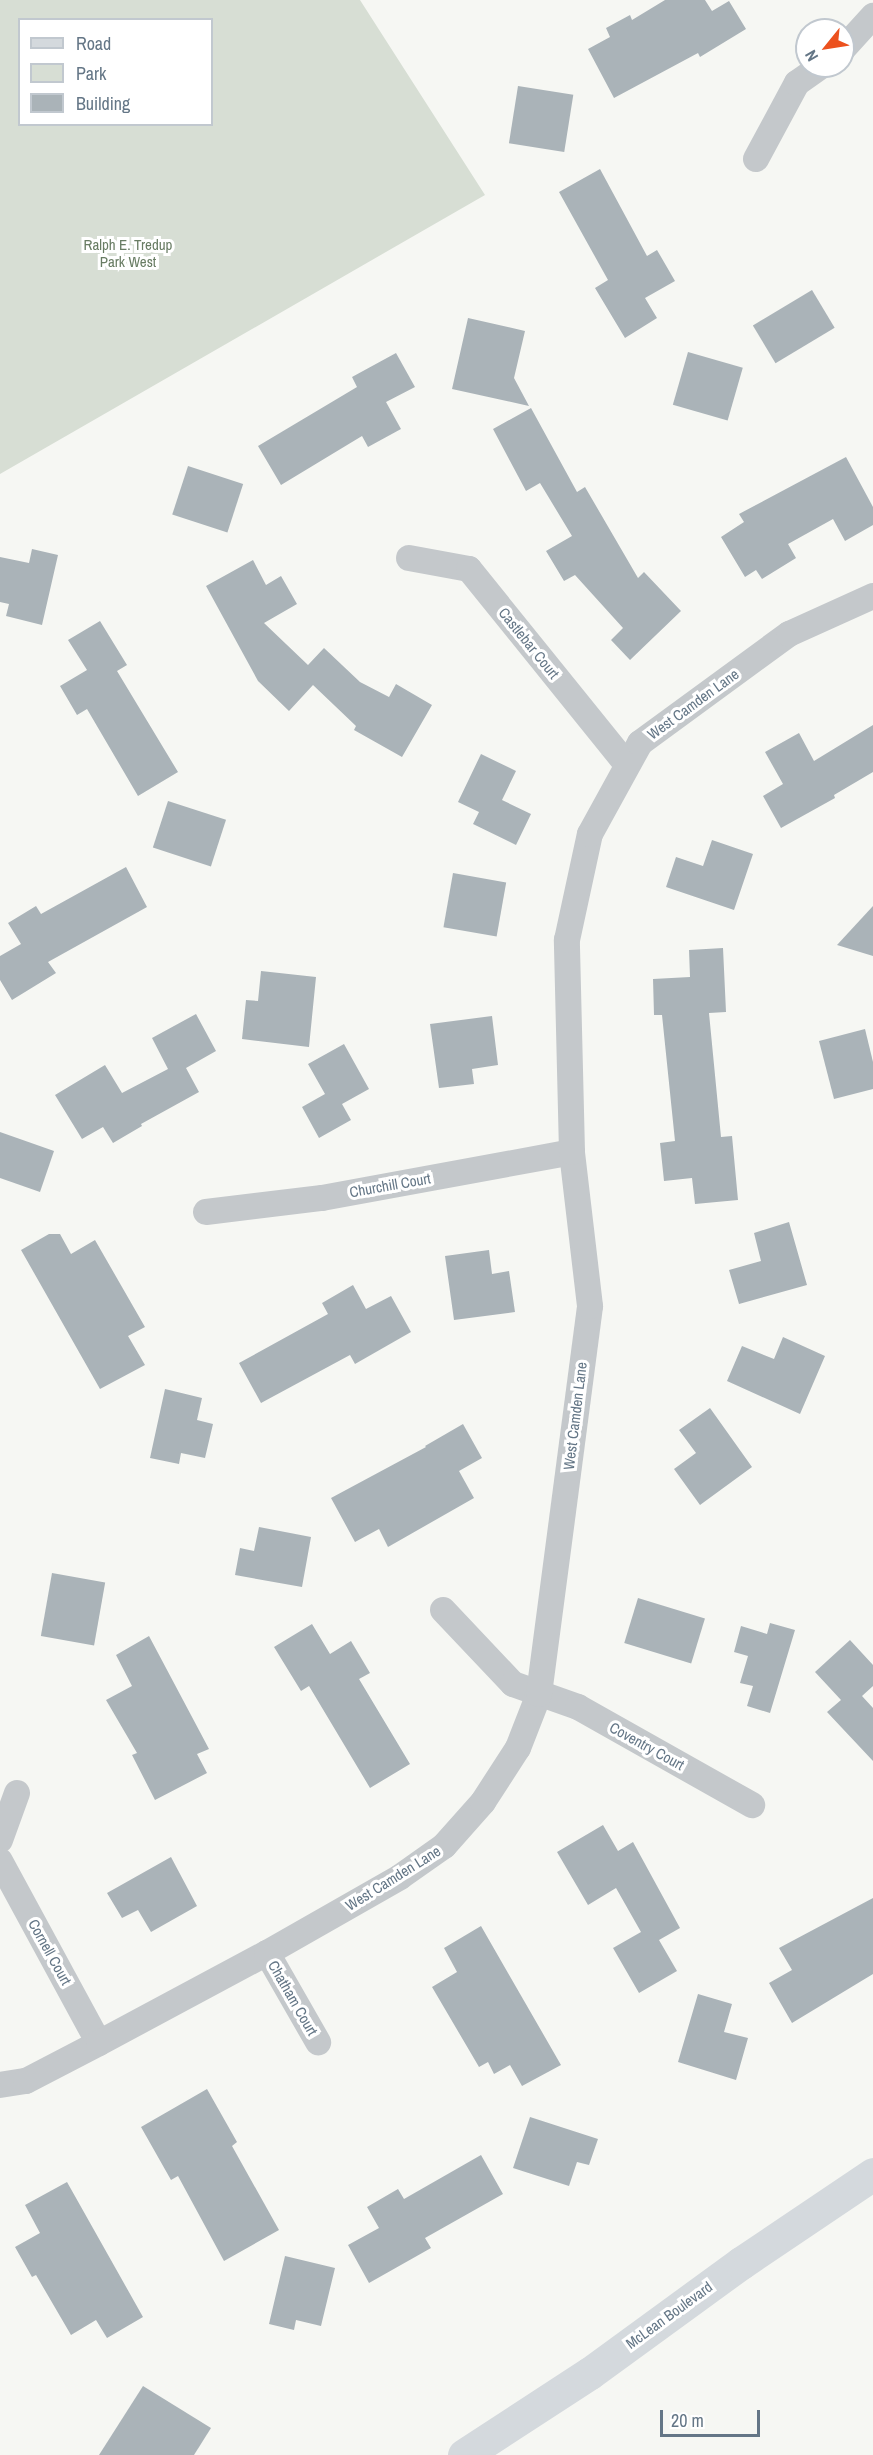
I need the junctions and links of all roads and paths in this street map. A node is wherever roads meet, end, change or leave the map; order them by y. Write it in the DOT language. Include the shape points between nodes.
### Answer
graph roads {
  1 [pos="873,16"];
  2 [pos="855,36"];
  3 [pos="804,78"];
  4 [pos="756,159"];
  5 [pos="409,558"];
  6 [pos="873,596"];
  7 [pos="627,765"];
  8 [pos="572,1152"];
  9 [pos="206,1212"];
  10 [pos="443,1610"];
  11 [pos="539,1694"];
  12 [pos="17,1793"];
  13 [pos="752,1805"];
  14 [pos="0,1840"];
  15 [pos="0,1862"];
  16 [pos="267,1953"];
  17 [pos="318,2042"];
  18 [pos="99,2043"];
  19 [pos="0,2085"];
  20 [pos="873,2174"];
  21 [pos="464,2455"];
  1 -- 2 [label="street"];
  3 -- 4 [label="street" via="797,83"];
  5 -- 7 [label="street, Castlebar Court" via="469,569"];
  6 -- 7 [label="street, West Camden Lane" via="789,634 640,743"];
  7 -- 8 [label="street, West Camden Lane" via="590,834 567,940"];
  8 -- 9 [label="street, Churchill Court" via="322,1198"];
  8 -- 11 [label="street, West Camden Lane" via="590,1306"];
  10 -- 11 [label="street, Coventry Court" via="513,1684"];
  11 -- 13 [label="street, Coventry Court" via="578,1707"];
  11 -- 16 [label="street, West Camden Lane" via="518,1748 483,1802 444,1846 400,1877"];
  12 -- 14 [label="street"];
  15 -- 18 [label="street, Cornell Court"];
  16 -- 17 [label="street, Chatham Court"];
  16 -- 18 [label="street, West Camden Lane"];
  18 -- 19 [label="street, West Camden Lane" via="26,2081"];
  20 -- 21 [label="main road, McLean Boulevard" via="741,2263 590,2373"];
}
